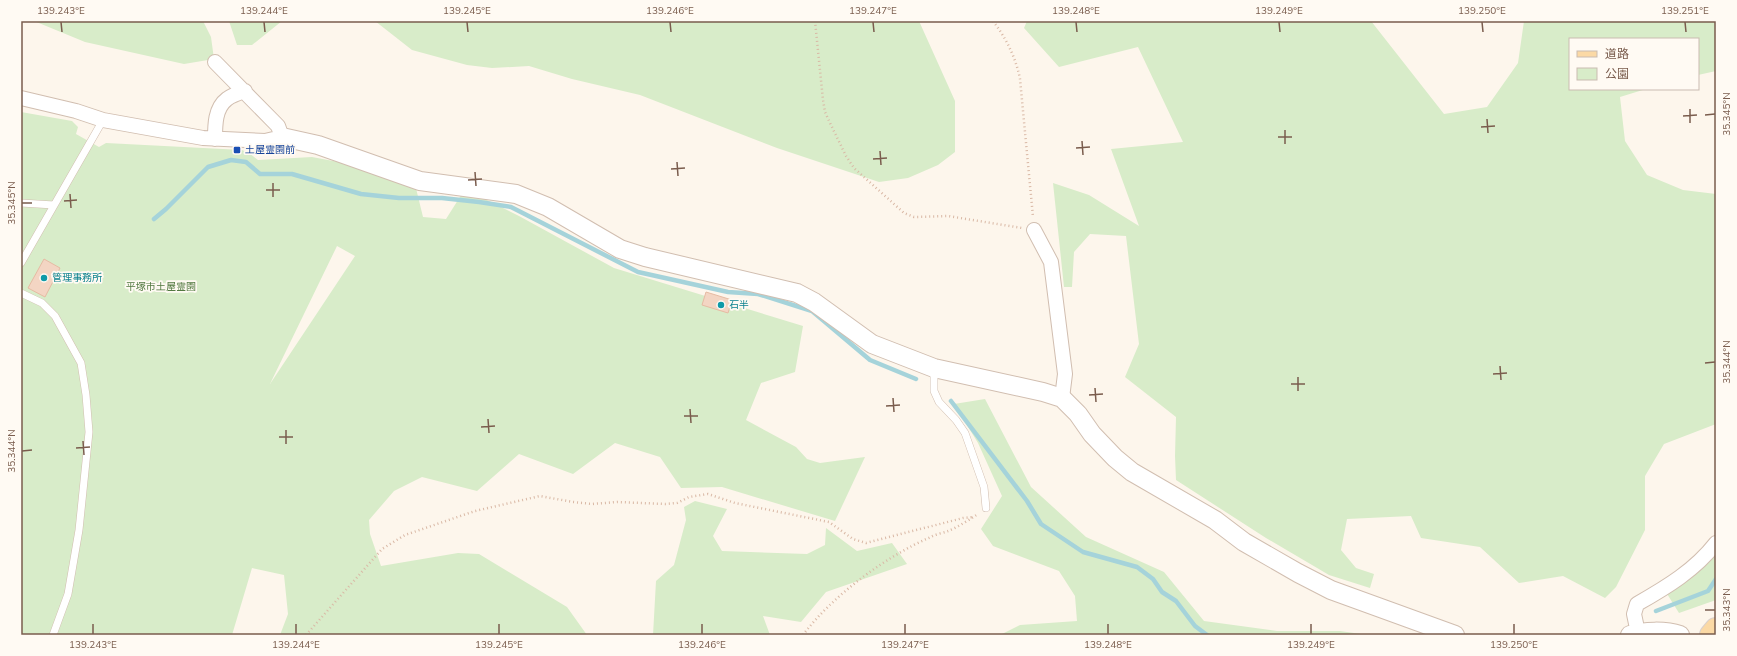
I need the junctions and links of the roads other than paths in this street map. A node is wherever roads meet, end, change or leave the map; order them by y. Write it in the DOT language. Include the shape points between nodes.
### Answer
graph roads {
  1 [pos="215,62"];
  2 [pos="245,91"];
  3 [pos="21,98"];
  4 [pos="103,120"];
  5 [pos="282,137"];
  6 [pos="215,138"];
  7 [pos="21,203"];
  8 [pos="54,205"];
  9 [pos="1034,230"];
  10 [pos="21,263"];
  11 [pos="21,293"];
  12 [pos="934,368"];
  13 [pos="1062,398"];
  14 [pos="986,508"];
  15 [pos="1716,543"];
  16 [pos="1716,629"];
  17 [pos="1634,634"];
  18 [pos="53,635"];
  19 [pos="1455,635"];
  20 [pos="1680,635"];
  21 [pos="1711,635"];
  1 -- 2 [label="street"];
  2 -- 5 [label="street" via="278,126"];
  2 -- 6 [label="street" via="227,99 218,110"];
  3 -- 4 [label="street"];
  4 -- 6 [label="street"];
  4 -- 8 [label="lane"];
  5 -- 6 [label="street" via="265,141"];
  5 -- 12 [label="street" via="318,145 420,181 516,194 548,207 620,249 797,293 814,302 872,344"];
  7 -- 8 [label="lane"];
  8 -- 10 [label="lane"];
  9 -- 13 [label="street" via="1051,262 1065,374"];
  11 -- 18 [label="lane" via="42,303 55,316 81,363 86,395 89,432 79,530 68,594"];
  12 -- 13 [label="street"];
  12 -- 14 [label="lane" via="934,391 939,402 965,433 984,487"];
  13 -- 19 [label="street" via="1078,414 1092,434 1132,472 1215,520 1244,542 1331,590"];
  15 -- 17 [label="street" via="1675,583 1637,604"];
  16 -- 21 [label="main road"];
  17 -- 20 [label="street" via="1672,632"];
}
